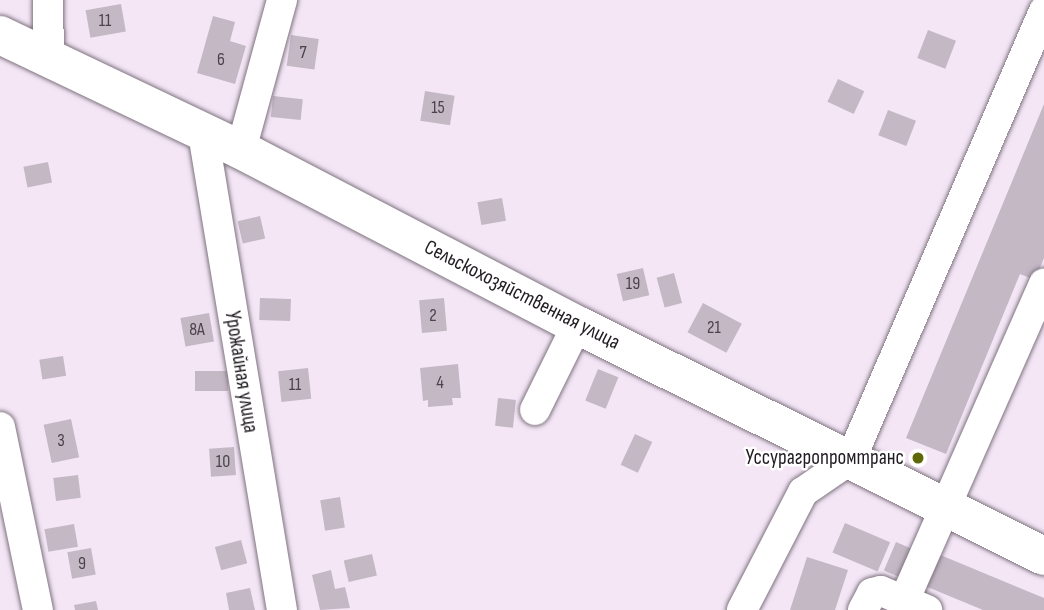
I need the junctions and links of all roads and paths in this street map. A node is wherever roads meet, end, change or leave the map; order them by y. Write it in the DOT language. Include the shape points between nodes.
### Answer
graph roads {
  1 [pos="48,0"];
  2 [pos="282,0"];
  3 [pos="1044,11"];
  4 [pos="0,35"];
  5 [pos="49,57"];
  6 [pos="203,133"];
  7 [pos="241,150"];
  8 [pos="1044,283"];
  9 [pos="577,325"];
  10 [pos="535,410"];
  11 [pos="0,427"];
  12 [pos="851,459"];
  13 [pos="944,506"];
  14 [pos="1044,556"];
  15 [pos="915,605"];
  16 [pos="38,610"];
  17 [pos="282,610"];
  18 [pos="742,610"];
  19 [pos="863,610"];
  1 -- 5 [label="lane"];
  2 -- 7 [label="lane"];
  3 -- 12 [label="lane"];
  4 -- 5 [label="main road, Сельскохозяйственная улица"];
  5 -- 6 [label="main road, Сельскохозяйственная улица"];
  6 -- 7 [label="main road, Сельскохозяйственная улица"];
  6 -- 17 [label="lane, Урожайная улица"];
  7 -- 9 [label="main road, Сельскохозяйственная улица"];
  8 -- 13 [label="lane"];
  9 -- 10 [label="lane"];
  9 -- 12 [label="main road, Сельскохозяйственная улица"];
  11 -- 16 [label="lane"];
  12 -- 13 [label="main road, Сельскохозяйственная улица"];
  12 -- 18 [label="lane" via="803,492"];
  13 -- 14 [label="main road, Сельскохозяйственная улица"];
  13 -- 15 [label="lane"];
  15 -- 19 [label="lane" via="881,592 872,593"];
}
